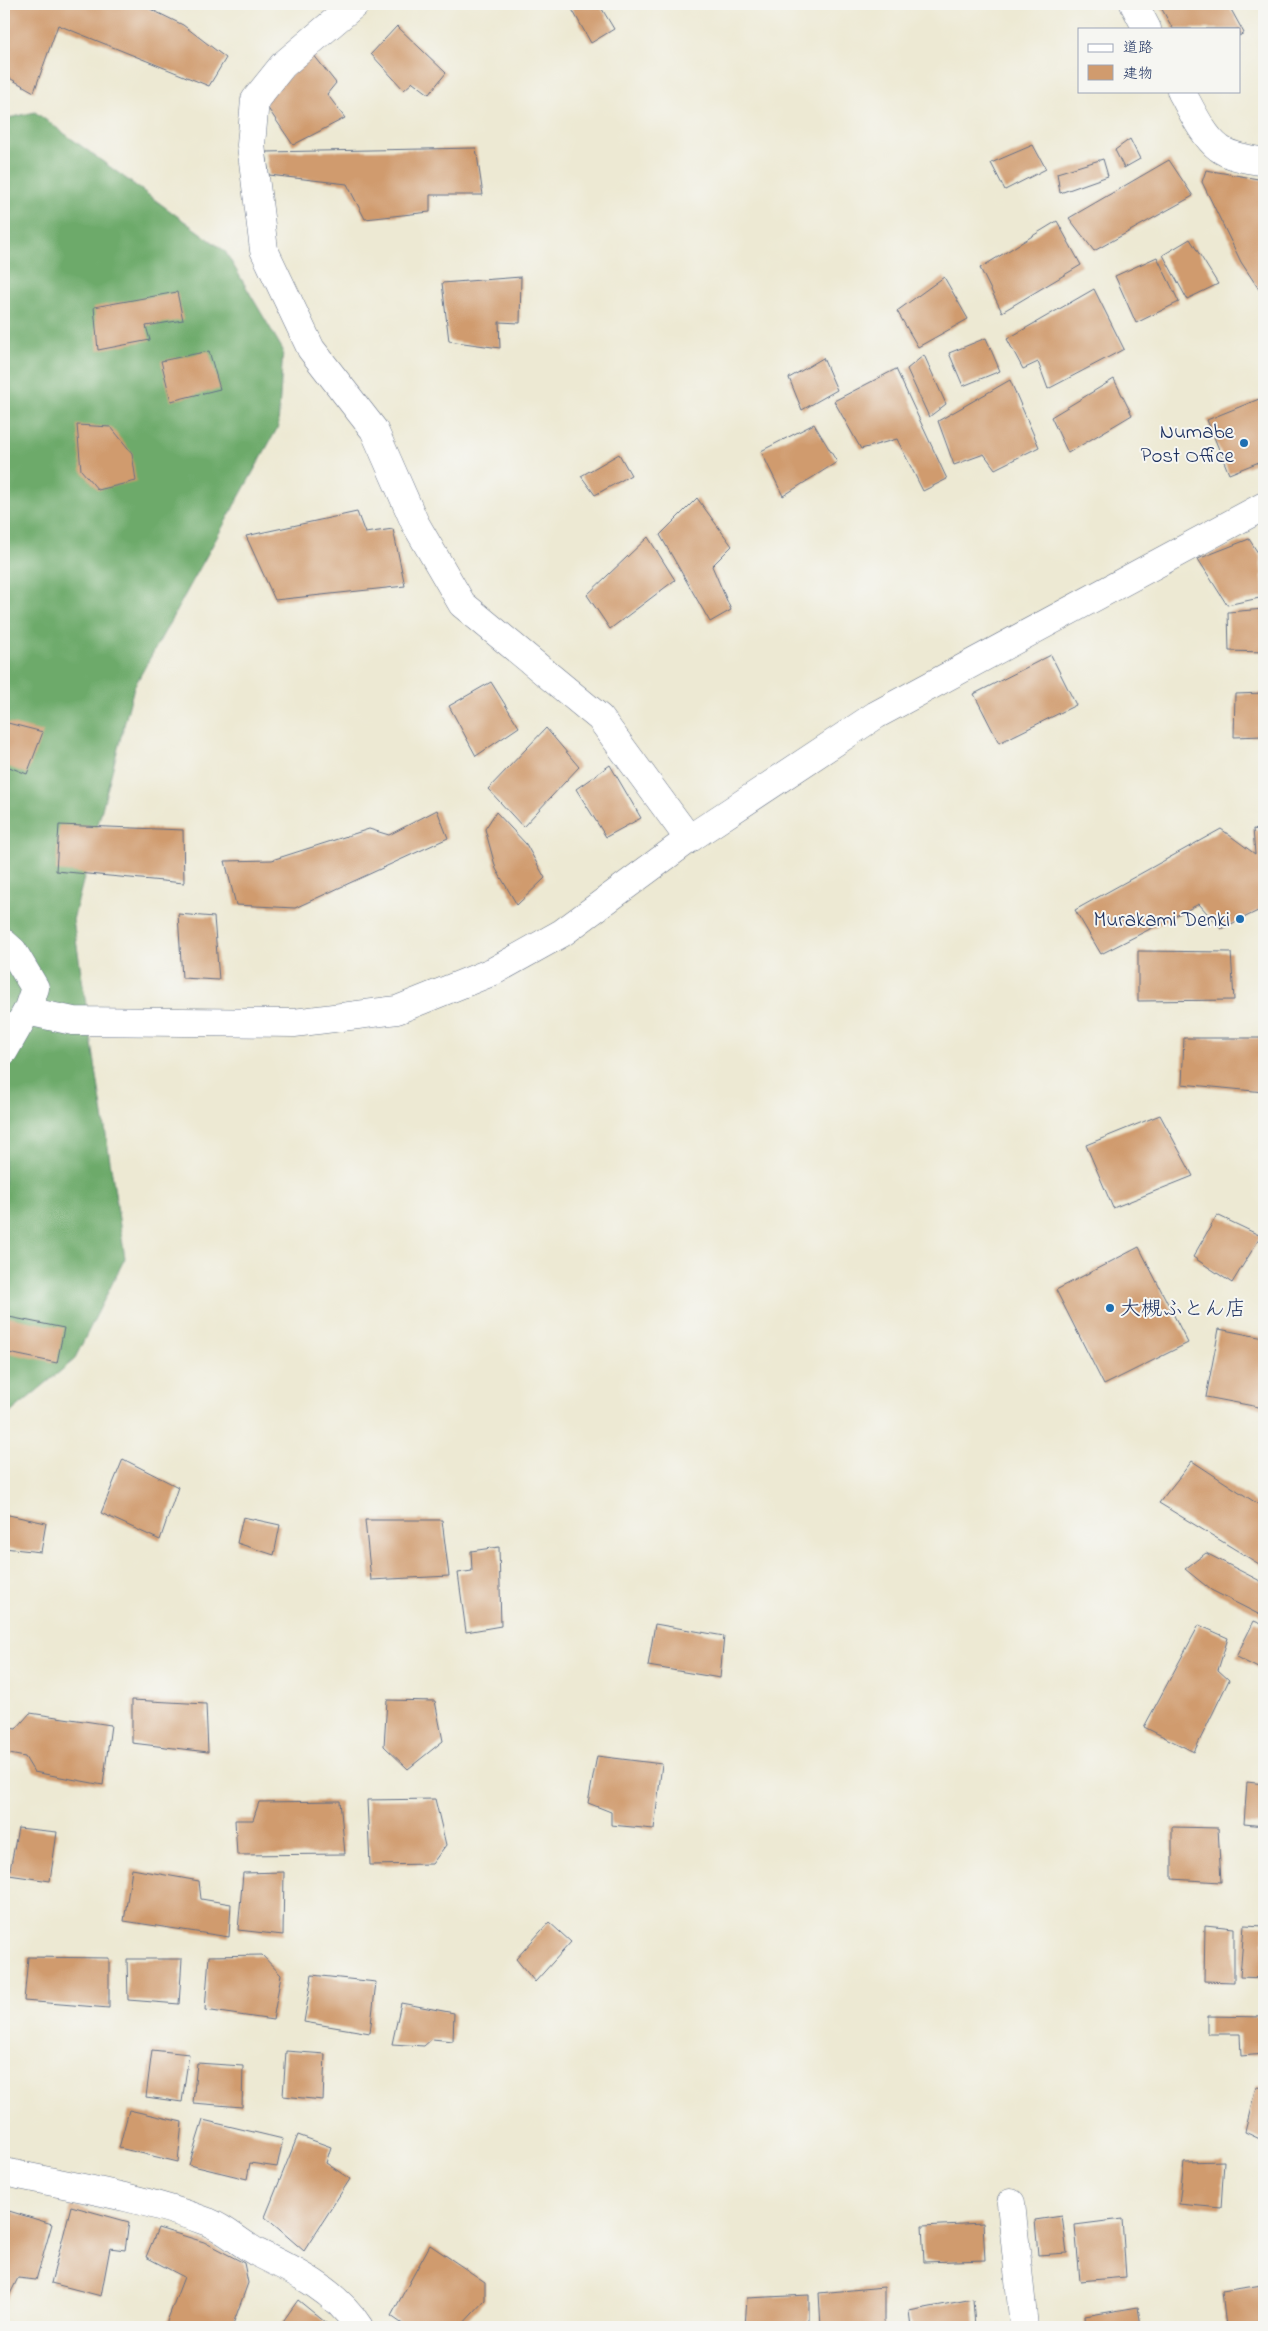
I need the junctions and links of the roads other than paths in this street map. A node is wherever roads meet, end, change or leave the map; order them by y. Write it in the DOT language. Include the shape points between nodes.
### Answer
graph roads {
  1 [pos="355,4"];
  2 [pos="1134,4"];
  3 [pos="1146,28"];
  4 [pos="1182,92"];
  5 [pos="1264,162"];
  6 [pos="1264,506"];
  7 [pos="689,839"];
  8 [pos="4,943"];
  9 [pos="27,1011"];
  10 [pos="4,1051"];
  11 [pos="4,2172"];
  12 [pos="1011,2203"];
  13 [pos="359,2327"];
  14 [pos="1024,2327"];
  1 -- 7 [label="street" via="283,65 255,100 251,145 264,250 311,350 374,430 415,524 462,604 600,718"];
  2 -- 3 [label="street"];
  4 -- 5 [label="street" via="1219,148"];
  6 -- 7 [label="street" via="876,715"];
  7 -- 9 [label="street" via="562,933 494,972 397,1010 294,1024 73,1022"];
  8 -- 9 [label="street" via="13,951 35,988"];
  9 -- 10 [label="street"];
  11 -- 13 [label="street" via="134,2200 209,2222 254,2251 296,2270 348,2310"];
  12 -- 14 [label="street"];
}
